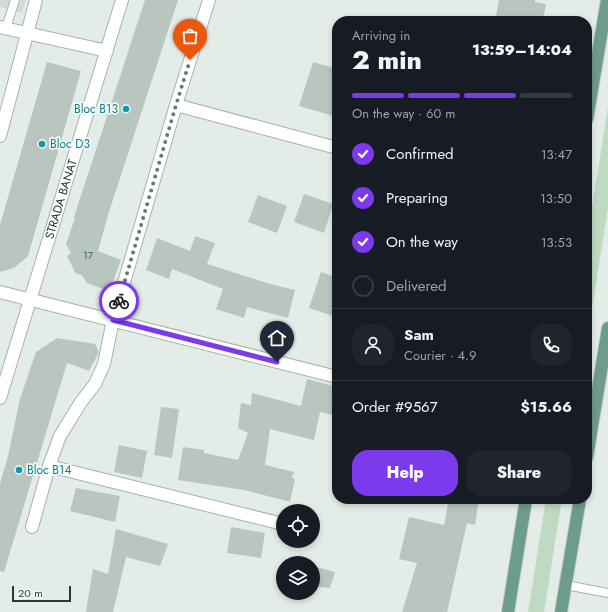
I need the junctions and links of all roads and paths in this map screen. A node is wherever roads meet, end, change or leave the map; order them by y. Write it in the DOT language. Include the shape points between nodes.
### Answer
graph roads {
  1 [pos="15,0"];
  2 [pos="36,0"];
  3 [pos="122,0"];
  4 [pos="209,0"];
  5 [pos="606,0"];
  6 [pos="3,27"];
  7 [pos="27,33"];
  8 [pos="106,51"];
  9 [pos="592,88"];
  10 [pos="176,105"];
  11 [pos="2,117"];
  12 [pos="0,136"];
  13 [pos="332,147"];
  14 [pos="0,292"];
  15 [pos="31,298"];
  16 [pos="113,320"];
  17 [pos="608,328"];
  18 [pos="332,377"];
  19 [pos="0,398"];
  20 [pos="592,426"];
  21 [pos="49,466"];
  22 [pos="525,504"];
  23 [pos="579,504"];
  24 [pos="276,522"];
  25 [pos="32,527"];
  26 [pos="566,585"];
  27 [pos="608,593"];
  28 [pos="508,612"];
  29 [pos="561,612"];
  1 -- 6 [label="lane"];
  2 -- 7 [label="street"];
  3 -- 8 [label="street, STRADA BANAT"];
  4 -- 10 [label="street"];
  5 -- 9 [label="main road"];
  6 -- 7 [label="street"];
  7 -- 8 [label="street"];
  7 -- 11 [label="street"];
  8 -- 15 [label="street, STRADA BANAT"];
  10 -- 13 [label="street"];
  10 -- 16 [label="street"];
  11 -- 12 [label="street"];
  14 -- 15 [label="street"];
  15 -- 16 [label="street"];
  15 -- 19 [label="street, STRADA BANAT"];
  16 -- 18 [label="street"];
  16 -- 21 [label="street" via="104,364 95,384 60,436"];
  17 -- 20 [label="main road"];
  21 -- 24 [label="street"];
  21 -- 25 [label="street"];
  22 -- 28 [label="main road"];
  23 -- 26 [label="main road"];
  26 -- 27 [label="lane"];
  26 -- 29 [label="main road"];
}
